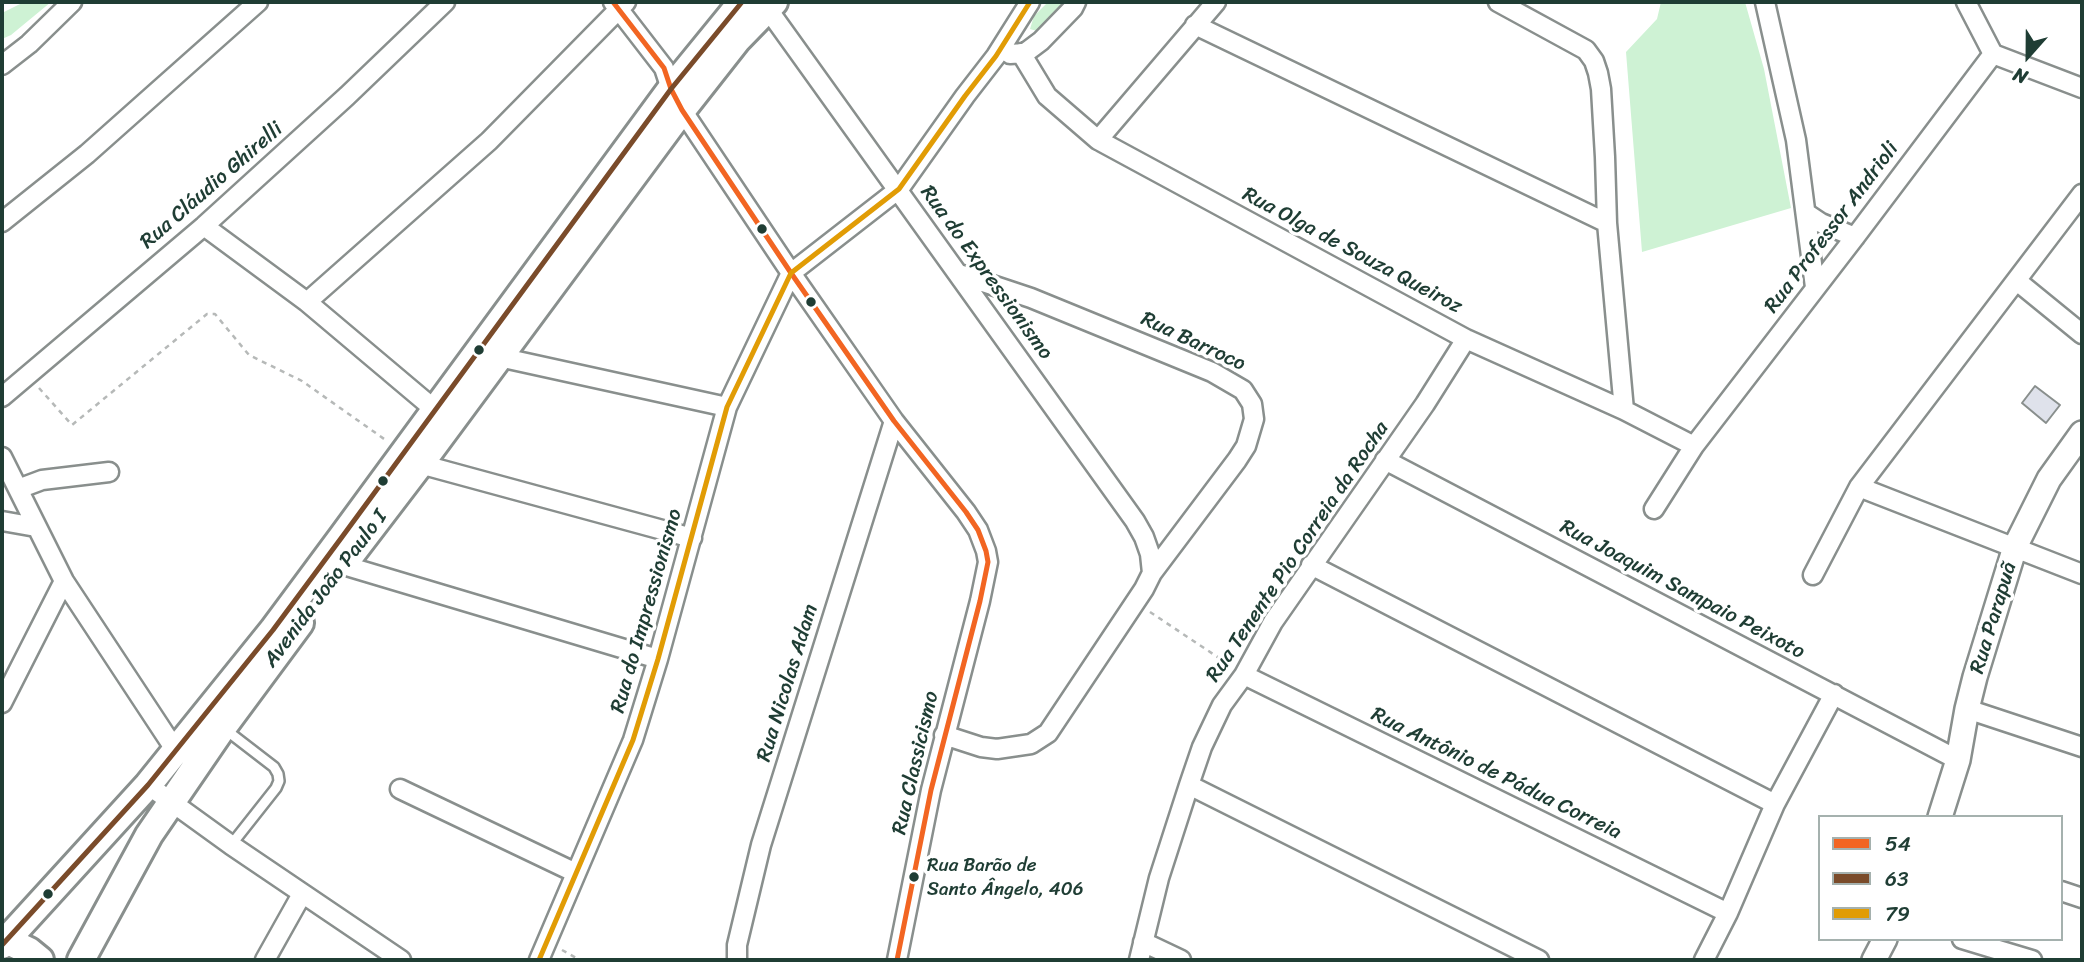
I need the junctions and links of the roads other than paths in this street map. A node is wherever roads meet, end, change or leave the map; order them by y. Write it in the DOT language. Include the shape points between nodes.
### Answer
graph roads {
  1 [pos="72,2"];
  2 [pos="258,2"];
  3 [pos="445,2"];
  4 [pos="1030,2"];
  5 [pos="1076,2"];
  6 [pos="1216,2"];
  7 [pos="1498,2"];
  8 [pos="1765,2"];
  9 [pos="1966,2"];
  10 [pos="762,3"];
  11 [pos="619,4"];
  12 [pos="1195,25"];
  13 [pos="1021,53"];
  14 [pos="1993,54"];
  15 [pos="996,56"];
  16 [pos="3,62"];
  17 [pos="2082,88"];
  18 [pos="676,99"];
  19 [pos="1098,140"];
  20 [pos="899,189"];
  21 [pos="2082,194"];
  22 [pos="1806,213"];
  23 [pos="2,222"];
  24 [pos="1606,223"];
  25 [pos="204,226"];
  26 [pos="1855,237"];
  27 [pos="791,273"];
  28 [pos="959,274"];
  29 [pos="2017,281"];
  30 [pos="1815,287"];
  31 [pos="307,302"];
  32 [pos="2082,334"];
  33 [pos="1466,339"];
  34 [pos="499,357"];
  35 [pos="2,397"];
  36 [pos="727,407"];
  37 [pos="434,409"];
  38 [pos="1624,410"];
  39 [pos="894,421"];
  40 [pos="2082,433"];
  41 [pos="1694,446"];
  42 [pos="2,457"];
  43 [pos="412,458"];
  44 [pos="1385,460"];
  45 [pos="109,472"];
  46 [pos="1859,486"];
  47 [pos="18,489"];
  48 [pos="1654,509"];
  49 [pos="2,521"];
  50 [pos="36,527"];
  51 [pos="692,538"];
  52 [pos="2015,547"];
  53 [pos="342,565"];
  54 [pos="1311,565"];
  55 [pos="1152,573"];
  56 [pos="2082,573"];
  57 [pos="1813,575"];
  58 [pos="64,581"];
  59 [pos="658,659"];
  60 [pos="1242,673"];
  61 [pos="1834,694"];
  62 [pos="2,703"];
  63 [pos="1967,709"];
  64 [pos="223,727"];
  65 [pos="944,735"];
  66 [pos="2082,747"];
  67 [pos="176,751"];
  68 [pos="1958,760"];
  69 [pos="148,785"];
  70 [pos="1189,785"];
  71 [pos="400,789"];
  72 [pos="170,803"];
  73 [pos="1775,804"];
  74 [pos="1941,815"];
  75 [pos="231,845"];
  76 [pos="576,873"];
  77 [pos="2063,892"];
  78 [pos="302,894"];
  79 [pos="2082,898"];
  80 [pos="1728,913"];
  81 [pos="1884,941"];
  82 [pos="1969,941"];
  83 [pos="1143,942"];
  84 [pos="4,943"];
  85 [pos="40,960"];
  86 [pos="81,960"];
  87 [pos="265,960"];
  88 [pos="401,960"];
  89 [pos="539,960"];
  90 [pos="737,960"];
  91 [pos="897,960"];
  92 [pos="1139,960"];
  93 [pos="1181,960"];
  94 [pos="1539,960"];
  95 [pos="1704,960"];
  96 [pos="1874,960"];
  97 [pos="2032,960"];
  1 -- 16 [label="street"];
  2 -- 23 [label="street" via="87,154"];
  3 -- 25 [label="street, Rua Cláudio Ghirelli"];
  4 -- 15 [label="street"];
  5 -- 13 [label="street" via="1050,33"];
  6 -- 12 [label="street"];
  7 -- 24 [label="street" via="1586,50 1594,61 1601,89"];
  8 -- 22 [label="street" via="1797,141"];
  9 -- 14 [label="street"];
  10 -- 18 [label="main road, Avenida João Paulo I" via="737,40"];
  10 -- 20 [label="street, Rua do Expressionismo"];
  11 -- 18 [label="street, Rua Classicismo" via="664,68"];
  11 -- 31 [label="street" via="489,141"];
  12 -- 19 [label="street"];
  12 -- 24 [label="street"];
  13 -- 15 [label="street"];
  13 -- 19 [label="street, Rua Olga de Souza Queiroz" via="1047,96"];
  14 -- 17 [label="street"];
  14 -- 26 [label="street, Rua Professor Andrioli"];
  15 -- 20 [label="street"];
  18 -- 27 [label="street, Rua Classicismo"];
  18 -- 34 [label="main road, Avenida João Paulo I"];
  18 -- 37 [label="main road, Avenida João Paulo I"];
  19 -- 33 [label="street, Rua Olga de Souza Queiroz"];
  20 -- 27 [label="street"];
  20 -- 28 [label="street, Rua do Expressionismo"];
  21 -- 29 [label="street"];
  22 -- 26 [label="street"];
  22 -- 30 [label="street"];
  24 -- 38 [label="street"];
  25 -- 31 [label="street"];
  25 -- 35 [label="street, Rua Cláudio Ghirelli"];
  26 -- 30 [label="street, Rua Professor Andrioli"];
  27 -- 36 [label="street, Rua do Impressionismo"];
  27 -- 39 [label="street, Rua Classicismo"];
  28 -- 55 [label="street, Rua do Expressionismo" via="1135,521 1150,554"];
  28 -- 55 [label="street, Rua Barroco" via="1031,298 1212,372 1243,390 1254,419 1246,446"];
  29 -- 32 [label="street"];
  29 -- 46 [label="street"];
  30 -- 41 [label="street, Rua Professor Andrioli"];
  31 -- 37 [label="street"];
  33 -- 38 [label="street, Rua Olga de Souza Queiroz"];
  33 -- 44 [label="street, Rua Tenente Pio Correia da Rocha"];
  34 -- 36 [label="street"];
  34 -- 43 [label="main road, Avenida João Paulo I"];
  36 -- 51 [label="street, Rua do Impressionismo"];
  37 -- 43 [label="main road, Avenida João Paulo I"];
  38 -- 41 [label="street, Rua Olga de Souza Queiroz"];
  39 -- 65 [label="street, Rua Classicismo" via="978,530 988,562"];
  39 -- 90 [label="street, Rua Nicolas Adam" via="761,845"];
  40 -- 52 [label="street, Rua Parapuã" via="2049,479"];
  41 -- 48 [label="street, Rua Professor Andrioli"];
  42 -- 47 [label="street"];
  43 -- 51 [label="street"];
  43 -- 53 [label="main road, Avenida João Paulo I"];
  43 -- 67 [label="main road, Avenida João Paulo I"];
  44 -- 54 [label="street, Rua Tenente Pio Correia da Rocha"];
  44 -- 61 [label="street, Rua Joaquim Sampaio Peixoto"];
  45 -- 47 [label="street"];
  46 -- 52 [label="street"];
  46 -- 57 [label="street"];
  47 -- 50 [label="street"];
  49 -- 50 [label="street"];
  50 -- 58 [label="street"];
  51 -- 59 [label="street, Rua do Impressionismo"];
  52 -- 56 [label="street"];
  52 -- 63 [label="street, Rua Parapuã"];
  53 -- 59 [label="street"];
  53 -- 64 [label="main road, Avenida João Paulo I"];
  54 -- 60 [label="street, Rua Tenente Pio Correia da Rocha"];
  54 -- 73 [label="street"];
  55 -- 65 [label="street, Rua Barroco" via="1048,733 1022,747 997,749"];
  58 -- 62 [label="street"];
  58 -- 67 [label="street"];
  59 -- 76 [label="street, Rua do Impressionismo" via="633,740"];
  60 -- 70 [label="street, Rua Tenente Pio Correia da Rocha" via="1216,717"];
  60 -- 80 [label="street, Rua Antônio de Pádua Correia"];
  61 -- 68 [label="street, Rua Joaquim Sampaio Peixoto"];
  61 -- 73 [label="street"];
  63 -- 66 [label="street"];
  63 -- 68 [label="street, Rua Parapuã"];
  64 -- 72 [label="main road, Avenida João Paulo I"];
  64 -- 75 [label="lane" via="274,767 279,781"];
  65 -- 91 [label="street, Rua Classicismo"];
  67 -- 69 [label="main road, Avenida João Paulo I"];
  68 -- 74 [label="street, Rua Parapuã"];
  69 -- 72 [label="street"];
  69 -- 84 [label="main road, Avenida João Paulo I"];
  70 -- 83 [label="street, Rua Tenente Pio Correia da Rocha"];
  70 -- 94 [label="street"];
  71 -- 76 [label="street"];
  72 -- 75 [label="street"];
  72 -- 86 [label="main road, Avenida João Paulo I"];
  73 -- 80 [label="street"];
  75 -- 78 [label="street"];
  76 -- 89 [label="street, Rua do Impressionismo"];
  77 -- 79 [label="street"];
  78 -- 87 [label="street"];
  78 -- 88 [label="street"];
  80 -- 95 [label="street"];
  81 -- 96 [label="street"];
  82 -- 97 [label="street"];
  83 -- 92 [label="street, Rua Tenente Pio Correia da Rocha"];
  83 -- 93 [label="street"];
  84 -- 85 [label="main road"];
}
